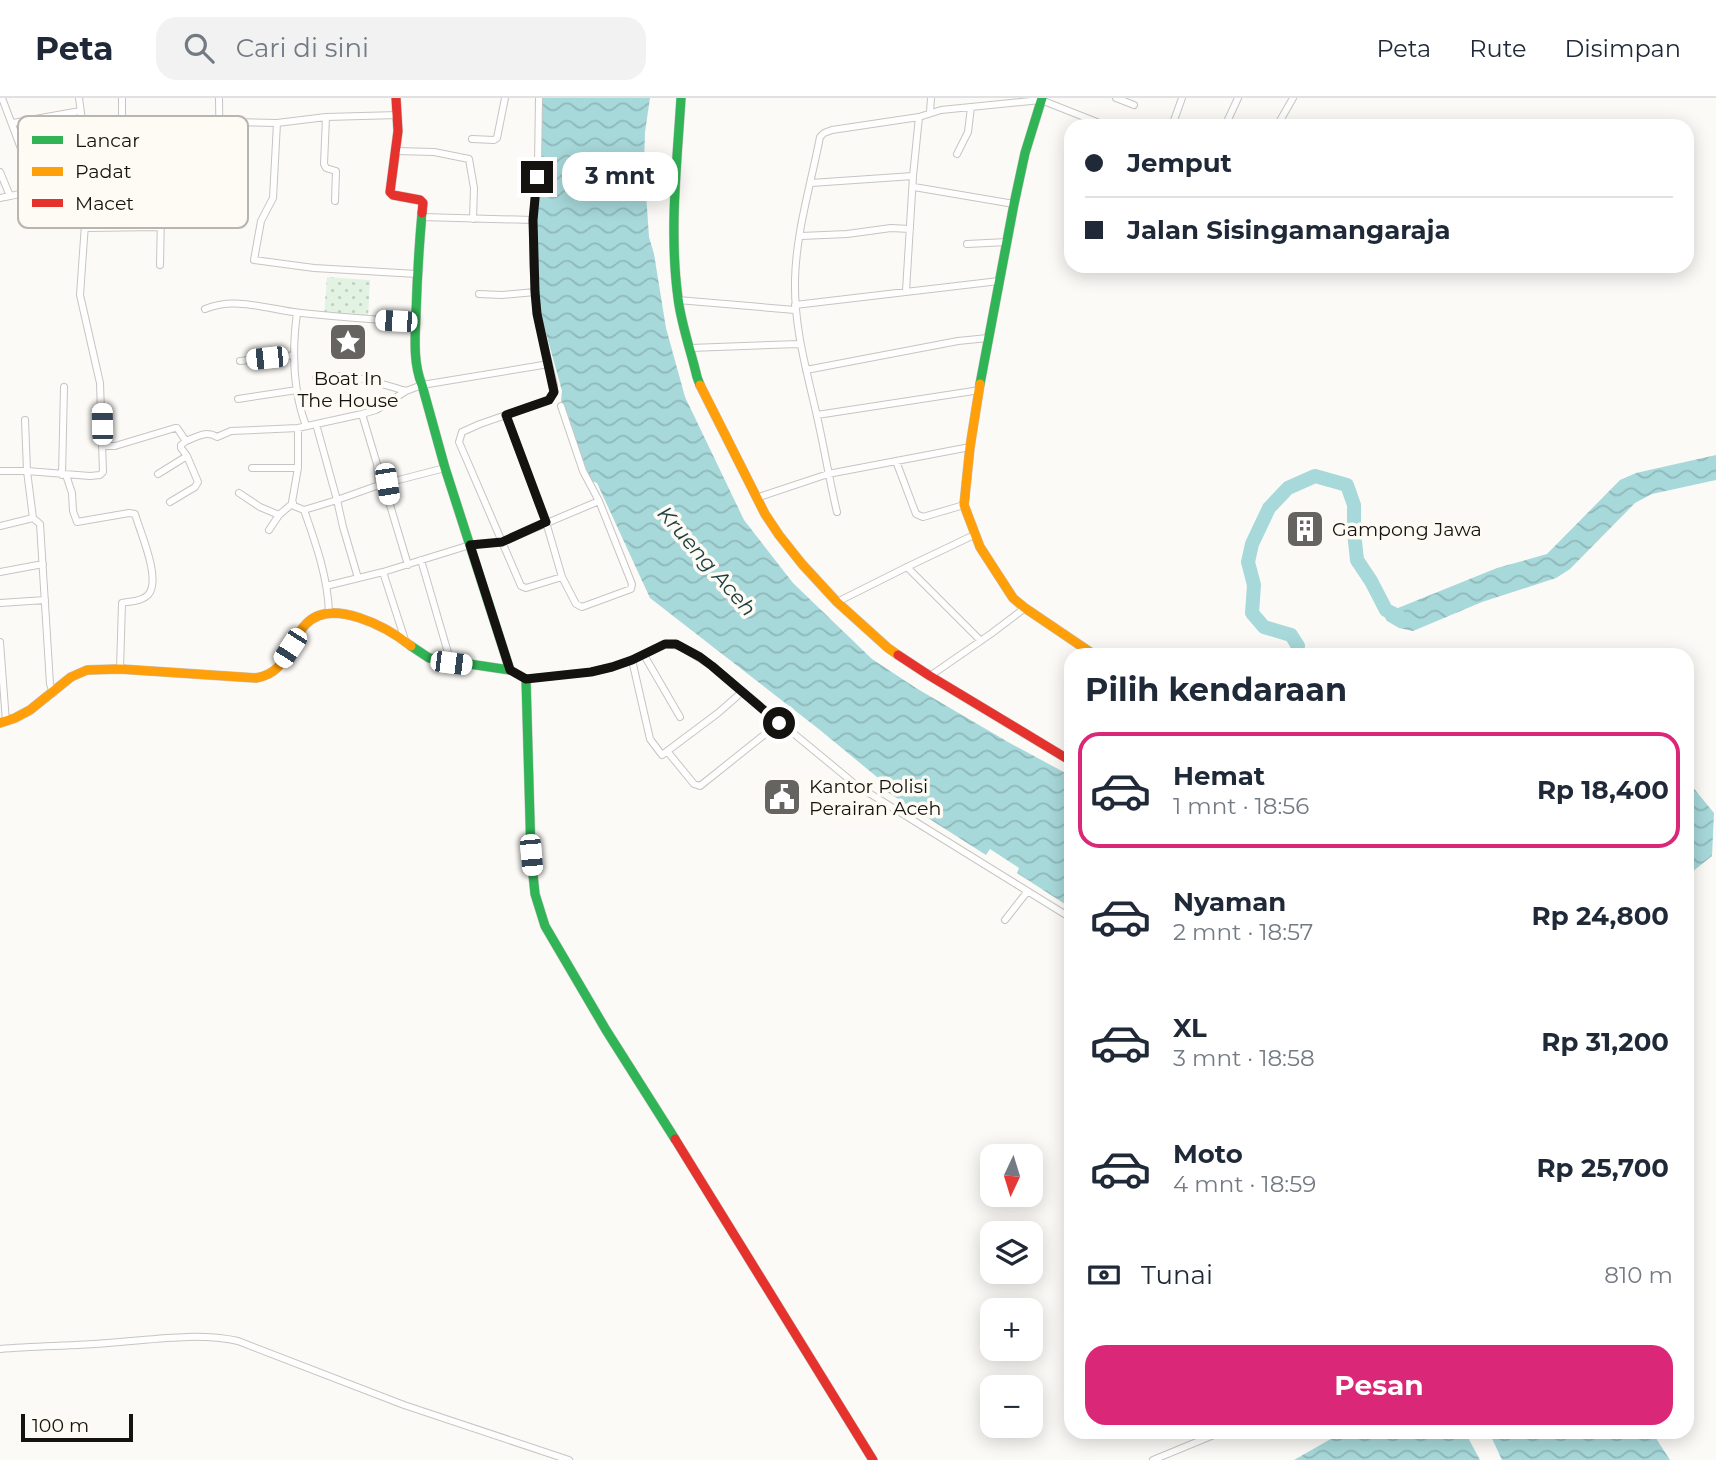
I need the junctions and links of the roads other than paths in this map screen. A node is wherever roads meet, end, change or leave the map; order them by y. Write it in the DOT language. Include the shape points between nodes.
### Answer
graph roads {
  1 [pos="2,98"];
  2 [pos="79,98"];
  3 [pos="122,98"];
  4 [pos="219,98"];
  5 [pos="396,98"];
  6 [pos="505,98"];
  7 [pos="539,98"];
  8 [pos="681,98"];
  9 [pos="931,98"];
  10 [pos="1116,98"];
  11 [pos="1182,98"];
  12 [pos="1238,98"];
  13 [pos="1293,98"];
  14 [pos="1042,99"];
  15 [pos="1134,105"];
  16 [pos="971,107"];
  17 [pos="80,111"];
  18 [pos="930,112"];
  19 [pos="398,115"];
  20 [pos="48,116"];
  21 [pos="81,116"];
  22 [pos="122,116"];
  23 [pos="218,116"];
  24 [pos="326,117"];
  25 [pos="919,117"];
  26 [pos="1090,119"];
  27 [pos="1174,119"];
  28 [pos="1228,119"];
  29 [pos="1281,119"];
  30 [pos="18,122"];
  31 [pos="248,122"];
  32 [pos="13,123"];
  33 [pos="277,123"];
  34 [pos="18,137"];
  35 [pos="472,139"];
  36 [pos="396,151"];
  37 [pos="957,154"];
  38 [pos="0,172"];
  39 [pos="913,176"];
  40 [pos="811,183"];
  41 [pos="914,187"];
  42 [pos="18,194"];
  43 [pos="10,196"];
  44 [pos="0,198"];
  45 [pos="335,201"];
  46 [pos="1014,204"];
  47 [pos="422,217"];
  48 [pos="473,219"];
  49 [pos="533,220"];
  50 [pos="85,228"];
  51 [pos="160,228"];
  52 [pos="909,229"];
  53 [pos="801,236"];
  54 [pos="1007,242"];
  55 [pos="967,244"];
  56 [pos="160,265"];
  57 [pos="417,274"];
  58 [pos="999,281"];
  59 [pos="906,291"];
  60 [pos="535,292"];
  61 [pos="479,294"];
  62 [pos="678,300"];
  63 [pos="795,308"];
  64 [pos="205,310"];
  65 [pos="297,313"];
  66 [pos="416,322"];
  67 [pos="988,338"];
  68 [pos="799,344"];
  69 [pos="690,348"];
  70 [pos="294,355"];
  71 [pos="240,360"];
  72 [pos="549,364"];
  73 [pos="806,370"];
  74 [pos="316,378"];
  75 [pos="422,384"];
  76 [pos="64,387"];
  77 [pos="296,390"];
  78 [pos="980,390"];
  79 [pos="406,391"];
  80 [pos="238,399"];
  81 [pos="561,406"];
  82 [pos="362,414"];
  83 [pos="506,415"];
  84 [pos="817,415"];
  85 [pos="24,420"];
  86 [pos="316,424"];
  87 [pos="306,426"];
  88 [pos="298,428"];
  89 [pos="186,442"];
  90 [pos="102,446"];
  91 [pos="970,447"];
  92 [pos="187,456"];
  93 [pos="896,461"];
  94 [pos="252,468"];
  95 [pos="298,468"];
  96 [pos="445,468"];
  97 [pos="0,471"];
  98 [pos="27,471"];
  99 [pos="158,474"];
  100 [pos="828,474"];
  101 [pos="64,475"];
  102 [pos="383,485"];
  103 [pos="239,493"];
  104 [pos="756,498"];
  105 [pos="337,500"];
  106 [pos="599,501"];
  107 [pos="170,502"];
  108 [pos="293,503"];
  109 [pos="964,505"];
  110 [pos="304,510"];
  111 [pos="837,512"];
  112 [pos="279,515"];
  113 [pos="33,518"];
  114 [pos="546,522"];
  115 [pos="0,526"];
  116 [pos="269,530"];
  117 [pos="974,535"];
  118 [pos="502,542"];
  119 [pos="470,545"];
  120 [pos="421,560"];
  121 [pos="43,564"];
  122 [pos="408,565"];
  123 [pos="907,566"];
  124 [pos="0,572"];
  125 [pos="383,572"];
  126 [pos="562,577"];
  127 [pos="358,578"];
  128 [pos="326,586"];
  129 [pos="45,600"];
  130 [pos="837,602"];
  131 [pos="0,603"];
  132 [pos="1025,608"];
  133 [pos="329,613"];
  134 [pos="980,640"];
  135 [pos="0,642"];
  136 [pos="405,642"];
  137 [pos="1084,648"];
  138 [pos="644,654"];
  139 [pos="632,660"];
  140 [pos="121,662"];
  141 [pos="451,663"];
  142 [pos="510,670"];
  143 [pos="930,676"];
  144 [pos="526,679"];
  145 [pos="51,688"];
  146 [pos="743,692"];
  147 [pos="680,717"];
  148 [pos="3,723"];
  149 [pos="779,723"];
  150 [pos="667,751"];
  151 [pos="1064,757"];
  152 [pos="1027,892"];
  153 [pos="1064,914"];
  154 [pos="1005,920"];
  155 [pos="0,1349"];
  156 [pos="1204,1439"];
  157 [pos="569,1460"];
  158 [pos="873,1460"];
  159 [pos="1153,1460"];
  1 -- 32 [label="street"];
  2 -- 17 [label="street"];
  3 -- 22 [label="street"];
  4 -- 23 [label="street"];
  5 -- 19 [label="street"];
  6 -- 35 [label="street" via="497,138"];
  7 -- 49 [label="street"];
  8 -- 62 [label="street" via="675,191"];
  9 -- 18 [label="street"];
  10 -- 15 [label="street"];
  11 -- 27 [label="street"];
  12 -- 28 [label="street"];
  13 -- 29 [label="street"];
  14 -- 16 [label="street"];
  14 -- 26 [label="street"];
  14 -- 46 [label="street"];
  16 -- 18 [label="street"];
  16 -- 37 [label="street" via="968,132"];
  17 -- 20 [label="street"];
  17 -- 21 [label="street"];
  18 -- 25 [label="street"];
  19 -- 24 [label="street"];
  19 -- 36 [label="street"];
  24 -- 33 [label="street"];
  24 -- 45 [label="street" via="324,164 336,171"];
  25 -- 39 [label="street"];
  25 -- 40 [label="street" via="824,133"];
  30 -- 32 [label="street"];
  31 -- 33 [label="street"];
  32 -- 34 [label="street"];
  33 -- 57 [label="street" via="273,198 261,221 254,261"];
  36 -- 47 [label="street" via="390,192 422,201"];
  36 -- 48 [label="street" via="469,159"];
  38 -- 43 [label="street"];
  39 -- 40 [label="street"];
  39 -- 41 [label="street"];
  40 -- 53 [label="street"];
  41 -- 46 [label="street"];
  41 -- 52 [label="street"];
  42 -- 43 [label="street"];
  43 -- 44 [label="street"];
  46 -- 54 [label="street"];
  47 -- 48 [label="street"];
  47 -- 57 [label="street"];
  48 -- 49 [label="street"];
  49 -- 60 [label="street"];
  50 -- 90 [label="street" via="80,301 100,383"];
  51 -- 56 [label="street"];
  52 -- 53 [label="street"];
  52 -- 59 [label="street"];
  53 -- 63 [label="street"];
  54 -- 55 [label="street"];
  54 -- 58 [label="street"];
  57 -- 66 [label="street"];
  58 -- 59 [label="street"];
  58 -- 67 [label="street"];
  59 -- 63 [label="street"];
  60 -- 61 [label="street"];
  60 -- 72 [label="street"];
  62 -- 63 [label="street"];
  62 -- 69 [label="street"];
  63 -- 68 [label="street"];
  64 -- 65 [label="street" via="235,304"];
  65 -- 66 [label="street"];
  65 -- 70 [label="street"];
  66 -- 75 [label="street" via="416,373"];
  67 -- 73 [label="street"];
  67 -- 78 [label="street"];
  68 -- 69 [label="street"];
  68 -- 73 [label="street"];
  69 -- 104 [label="street" via="707,400"];
  70 -- 71 [label="street"];
  70 -- 77 [label="street"];
  72 -- 75 [label="street"];
  72 -- 83 [label="street" via="552,397"];
  73 -- 84 [label="street"];
  74 -- 79 [label="street" via="357,377"];
  75 -- 79 [label="street"];
  75 -- 96 [label="street"];
  76 -- 101 [label="street"];
  77 -- 80 [label="street"];
  77 -- 87 [label="street"];
  78 -- 84 [label="street"];
  78 -- 91 [label="street"];
  79 -- 82 [label="street"];
  81 -- 106 [label="street" via="583,471"];
  82 -- 86 [label="street"];
  82 -- 102 [label="street"];
  83 -- 114 [label="street"];
  83 -- 118 [label="street" via="462,432 459,442"];
  84 -- 100 [label="street"];
  85 -- 98 [label="street"];
  86 -- 87 [label="street"];
  86 -- 105 [label="street"];
  87 -- 88 [label="street"];
  88 -- 89 [label="street" via="232,431 217,437 206,433"];
  88 -- 95 [label="street"];
  89 -- 90 [label="street" via="175,428"];
  89 -- 92 [label="street" via="181,448"];
  90 -- 101 [label="street" via="102,474"];
  91 -- 93 [label="street"];
  91 -- 109 [label="street"];
  92 -- 99 [label="street"];
  92 -- 107 [label="street" via="198,482"];
  93 -- 100 [label="street"];
  93 -- 109 [label="street" via="916,514 923,517"];
  94 -- 95 [label="street"];
  95 -- 108 [label="street"];
  96 -- 102 [label="street"];
  96 -- 119 [label="street"];
  97 -- 98 [label="street"];
  98 -- 101 [label="street"];
  98 -- 113 [label="street"];
  100 -- 104 [label="street"];
  100 -- 111 [label="street"];
  101 -- 140 [label="street" via="77,522 135,514 153,573 149,594 121,603"];
  102 -- 105 [label="street"];
  102 -- 122 [label="street"];
  103 -- 112 [label="street"];
  104 -- 130 [label="street" via="802,564"];
  105 -- 110 [label="street"];
  105 -- 127 [label="street"];
  106 -- 114 [label="street"];
  106 -- 126 [label="street" via="632,587 578,607"];
  108 -- 110 [label="street"];
  108 -- 112 [label="street"];
  109 -- 117 [label="street"];
  110 -- 128 [label="street"];
  112 -- 116 [label="street"];
  113 -- 115 [label="street"];
  113 -- 121 [label="street" via="40,524"];
  114 -- 118 [label="street"];
  114 -- 126 [label="street"];
  117 -- 123 [label="street"];
  117 -- 132 [label="street" via="1009,593"];
  118 -- 119 [label="street"];
  118 -- 126 [label="street" via="523,588"];
  119 -- 120 [label="street"];
  119 -- 142 [label="street"];
  120 -- 122 [label="street"];
  120 -- 141 [label="street"];
  121 -- 124 [label="street"];
  121 -- 129 [label="street"];
  122 -- 125 [label="street"];
  123 -- 130 [label="street"];
  123 -- 134 [label="street"];
  125 -- 127 [label="street"];
  125 -- 136 [label="street"];
  127 -- 128 [label="street"];
  128 -- 133 [label="street"];
  129 -- 131 [label="street"];
  129 -- 145 [label="street"];
  130 -- 143 [label="street" via="888,648"];
  132 -- 134 [label="street"];
  132 -- 137 [label="street"];
  133 -- 136 [label="street" via="346,613 374,623"];
  133 -- 140 [label="street" via="319,614 305,625 268,676"];
  134 -- 143 [label="street"];
  135 -- 148 [label="street"];
  136 -- 141 [label="street" via="420,655"];
  138 -- 139 [label="street"];
  138 -- 146 [label="street" via="676,644"];
  138 -- 147 [label="street"];
  139 -- 144 [label="street" via="602,670"];
  139 -- 150 [label="street" via="650,739 662,755"];
  140 -- 145 [label="street" via="83,671"];
  141 -- 142 [label="street"];
  142 -- 144 [label="street"];
  143 -- 151 [label="street"];
  144 -- 158 [label="street" via="531,855 535,894 545,926"];
  145 -- 148 [label="street" via="44,701"];
  146 -- 149 [label="street"];
  146 -- 150 [label="street"];
  149 -- 150 [label="street" via="701,786 694,784"];
  149 -- 152 [label="street" via="856,785"];
  152 -- 153 [label="street"];
  152 -- 154 [label="street"];
  155 -- 157 [label="street" via="225,1338"];
  156 -- 159 [label="street"];
}
